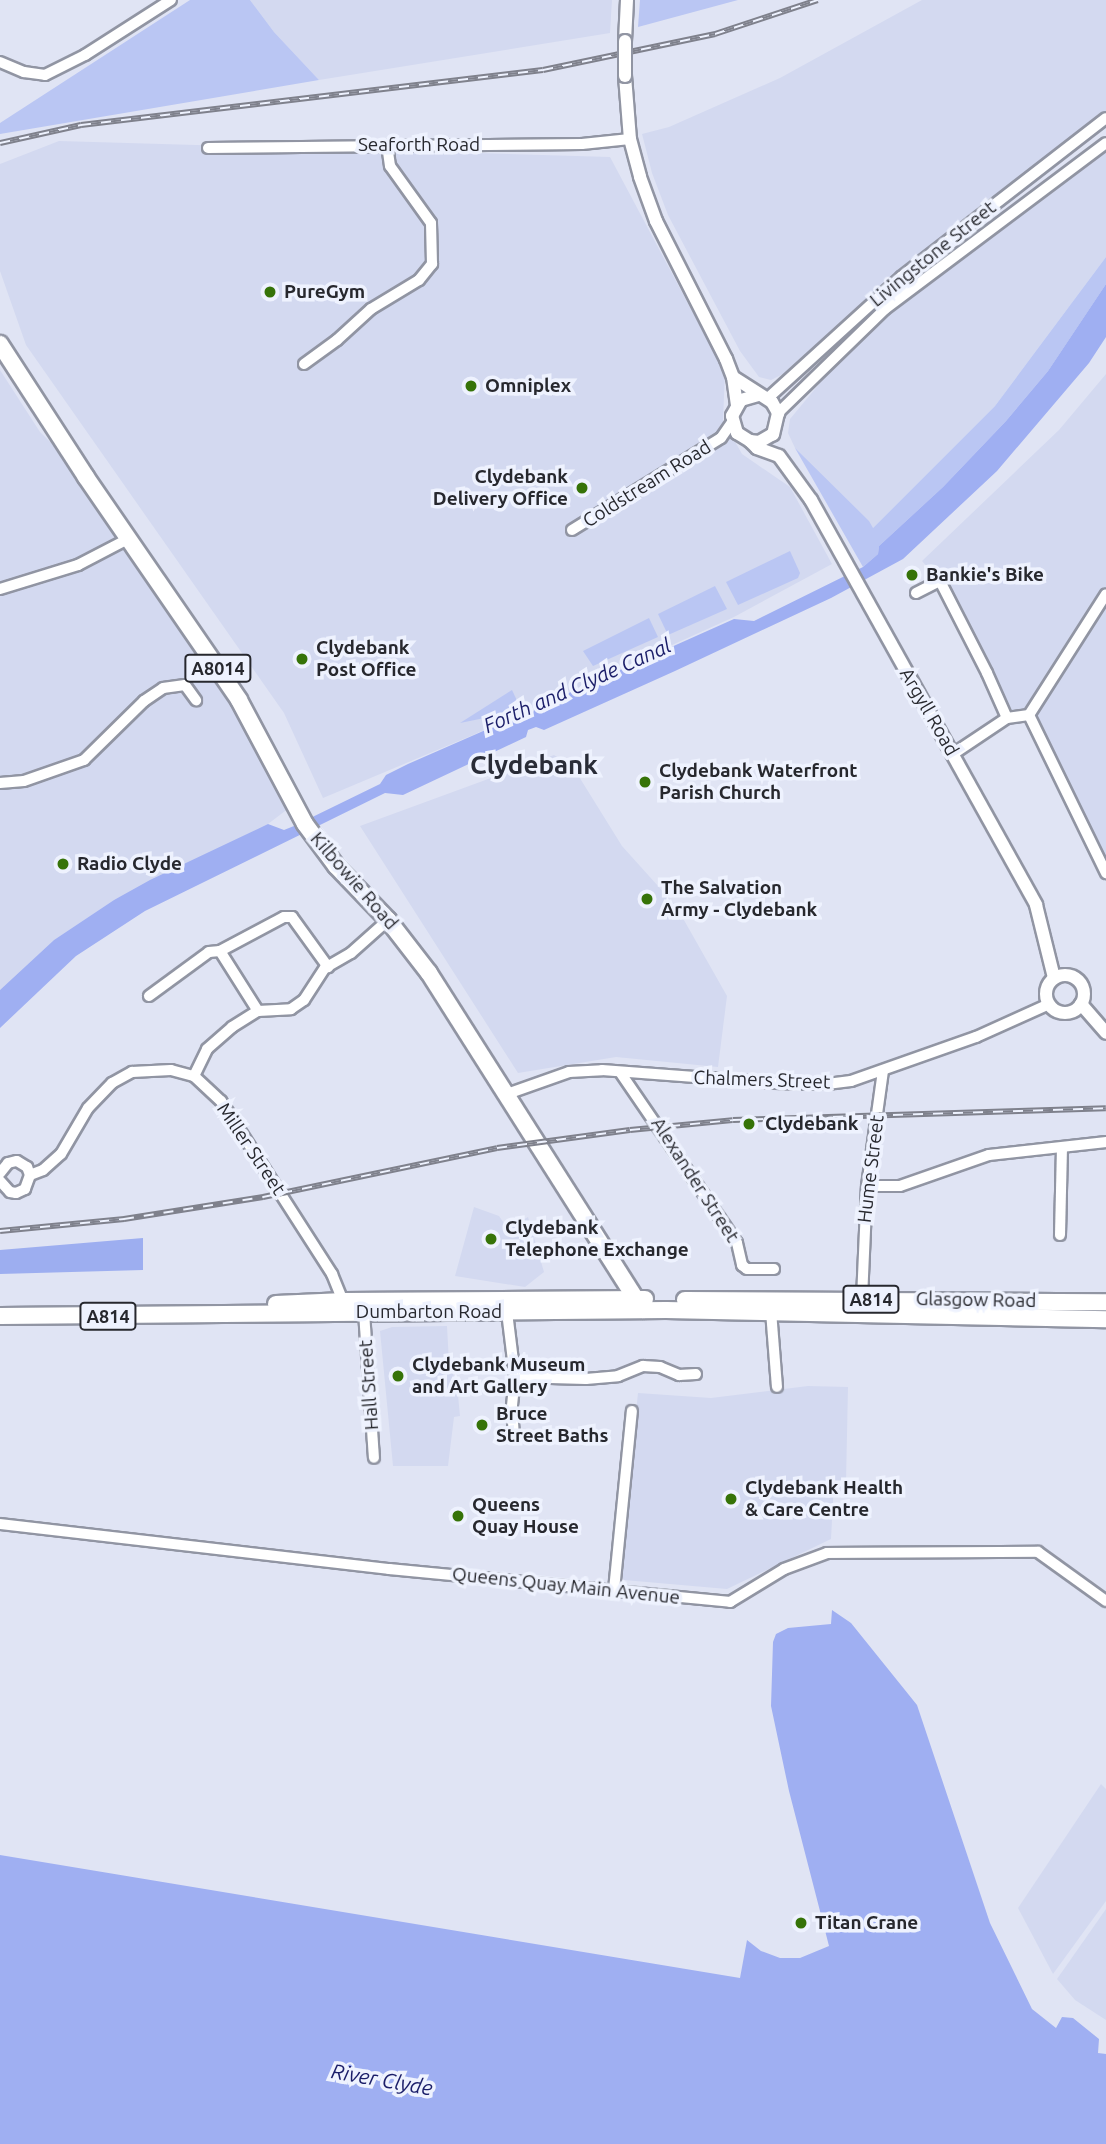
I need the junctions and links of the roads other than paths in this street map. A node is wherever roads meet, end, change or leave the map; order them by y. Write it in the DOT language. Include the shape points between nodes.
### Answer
graph roads {
  1 [pos="171,0"];
  2 [pos="628,0"];
  3 [pos="0,62"];
  4 [pos="1106,118"];
  5 [pos="630,139"];
  6 [pos="1106,143"];
  7 [pos="387,145"];
  8 [pos="208,148"];
  9 [pos="1,346"];
  10 [pos="304,364"];
  11 [pos="733,377"];
  12 [pos="763,397"];
  13 [pos="737,404"];
  14 [pos="778,412"];
  15 [pos="732,422"];
  16 [pos="774,434"];
  17 [pos="721,438"];
  18 [pos="746,439"];
  19 [pos="779,457"];
  20 [pos="572,530"];
  21 [pos="128,539"];
  22 [pos="0,589"];
  23 [pos="916,593"];
  24 [pos="1106,594"];
  25 [pos="196,700"];
  26 [pos="1029,715"];
  27 [pos="1007,718"];
  28 [pos="953,754"];
  29 [pos="0,783"];
  30 [pos="1103,860"];
  31 [pos="1106,873"];
  32 [pos="388,920"];
  33 [pos="220,951"];
  34 [pos="328,967"];
  35 [pos="1054,978"];
  36 [pos="149,996"];
  37 [pos="1049,1004"];
  38 [pos="1081,1004"];
  39 [pos="258,1011"];
  40 [pos="1106,1033"];
  41 [pos="883,1071"];
  42 [pos="620,1072"];
  43 [pos="194,1076"];
  44 [pos="508,1094"];
  45 [pos="1106,1142"];
  46 [pos="1062,1149"];
  47 [pos="0,1173"];
  48 [pos="30,1175"];
  49 [pos="0,1181"];
  50 [pos="867,1186"];
  51 [pos="1060,1235"];
  52 [pos="774,1269"];
  53 [pos="1106,1302"];
  54 [pos="639,1305"];
  55 [pos="862,1306"];
  56 [pos="344,1307"];
  57 [pos="771,1311"];
  58 [pos="364,1312"];
  59 [pos="506,1312"];
  60 [pos="0,1316"];
  61 [pos="1106,1319"];
  62 [pos="696,1374"];
  63 [pos="514,1377"];
  64 [pos="777,1387"];
  65 [pos="632,1411"];
  66 [pos="514,1438"];
  67 [pos="374,1458"];
  68 [pos="0,1524"];
  69 [pos="614,1590"];
  70 [pos="1106,1601"];
  1 -- 3 [label="street" via="45,75"];
  2 -- 5 [label="street, bridge" via="625,76"];
  4 -- 12 [label="street, Livingstone Street" via="901,277"];
  5 -- 7 [label="street, Seaforth Road" via="582,144"];
  5 -- 11 [label="street" via="656,221"];
  6 -- 14 [label="street, Livingstone Street" via="885,309"];
  7 -- 8 [label="street, Seaforth Road"];
  7 -- 10 [label="street" via="390,166 431,223 432,264 419,280 371,309"];
  9 -- 21 [label="main road, Kilbowie Road / A8014"];
  11 -- 12 [label="street"];
  11 -- 13 [label="street"];
  12 -- 13 [label="street" via="747,397"];
  12 -- 14 [label="street"];
  13 -- 15 [label="street"];
  14 -- 16 [label="street"];
  15 -- 17 [label="street, Coldstream Road"];
  15 -- 18 [label="street"];
  16 -- 18 [label="street" via="767,439"];
  16 -- 19 [label="street, Argyll Road"];
  17 -- 18 [label="street, Coldstream Road"];
  17 -- 20 [label="street, Coldstream Road"];
  18 -- 19 [label="street, Argyll Road"];
  19 -- 28 [label="street, Argyll Road" via="811,500"];
  21 -- 22 [label="street" via="78,565"];
  21 -- 32 [label="main road, Kilbowie Road / A8014" via="239,700 293,805 336,866"];
  23 -- 27 [label="street" via="940,581"];
  24 -- 26 [label="street"];
  25 -- 29 [label="street" via="185,685 163,688 84,760 24,781"];
  26 -- 27 [label="street"];
  26 -- 30 [label="street"];
  27 -- 28 [label="street"];
  28 -- 35 [label="street, Argyll Road" via="1036,905"];
  30 -- 31 [label="street"];
  32 -- 34 [label="street"];
  32 -- 44 [label="main road, Kilbowie Road / A8014" via="429,973"];
  33 -- 34 [label="street" via="284,916 292,918"];
  33 -- 36 [label="street" via="209,952"];
  33 -- 39 [label="street"];
  34 -- 39 [label="street" via="304,1000 291,1009"];
  35 -- 37 [label="street" via="1046,990"];
  35 -- 38 [label="street" via="1069,975 1081,983"];
  37 -- 38 [label="street" via="1069,1013"];
  37 -- 41 [label="street, Chalmers Street"];
  38 -- 40 [label="street"];
  39 -- 43 [label="street" via="208,1049"];
  41 -- 42 [label="street, Chalmers Street" via="827,1084"];
  41 -- 50 [label="street, Hume Street"];
  42 -- 44 [label="street, Chalmers Street" via="569,1072"];
  42 -- 52 [label="street, Alexander Street" via="737,1243 742,1265"];
  43 -- 48 [label="street" via="151,1070 132,1072 112,1083 88,1108 61,1154"];
  43 -- 56 [label="street, Miller Street" via="221,1101 332,1274"];
  44 -- 54 [label="main road, Kilbowie Road / A8014"];
  45 -- 46 [label="street"];
  46 -- 50 [label="street" via="989,1155 900,1186"];
  46 -- 51 [label="street"];
  47 -- 48 [label="street" via="8,1163 17,1161"];
  48 -- 49 [label="street" via="24,1189 16,1192 2,1187"];
  50 -- 55 [label="street, Hume Street"];
  53 -- 55 [label="main road, Glasgow Road / A814"];
  54 -- 55 [label="main road, Glasgow Road / A814"];
  54 -- 56 [label="main road, Dumbarton Road / A814"];
  54 -- 57 [label="main road, Glasgow Road / A814"];
  54 -- 59 [label="main road, Dumbarton Road / A814"];
  55 -- 57 [label="main road, Glasgow Road / A814"];
  55 -- 61 [label="main road, Glasgow Road / A814"];
  56 -- 58 [label="main road, Dumbarton Road / A814"];
  56 -- 60 [label="main road, Dumbarton Road / A814"];
  57 -- 64 [label="street"];
  58 -- 59 [label="main road, Dumbarton Road / A814"];
  58 -- 67 [label="street, Hall Street"];
  59 -- 63 [label="street"];
  62 -- 63 [label="street" via="643,1366 618,1376 586,1379"];
  63 -- 66 [label="street"];
  65 -- 69 [label="street"];
  68 -- 69 [label="street, Queens Quay Main Avenue"];
  69 -- 70 [label="street, Queens Quay Main Avenue" via="730,1602 783,1569 827,1553 1038,1552"];
}
